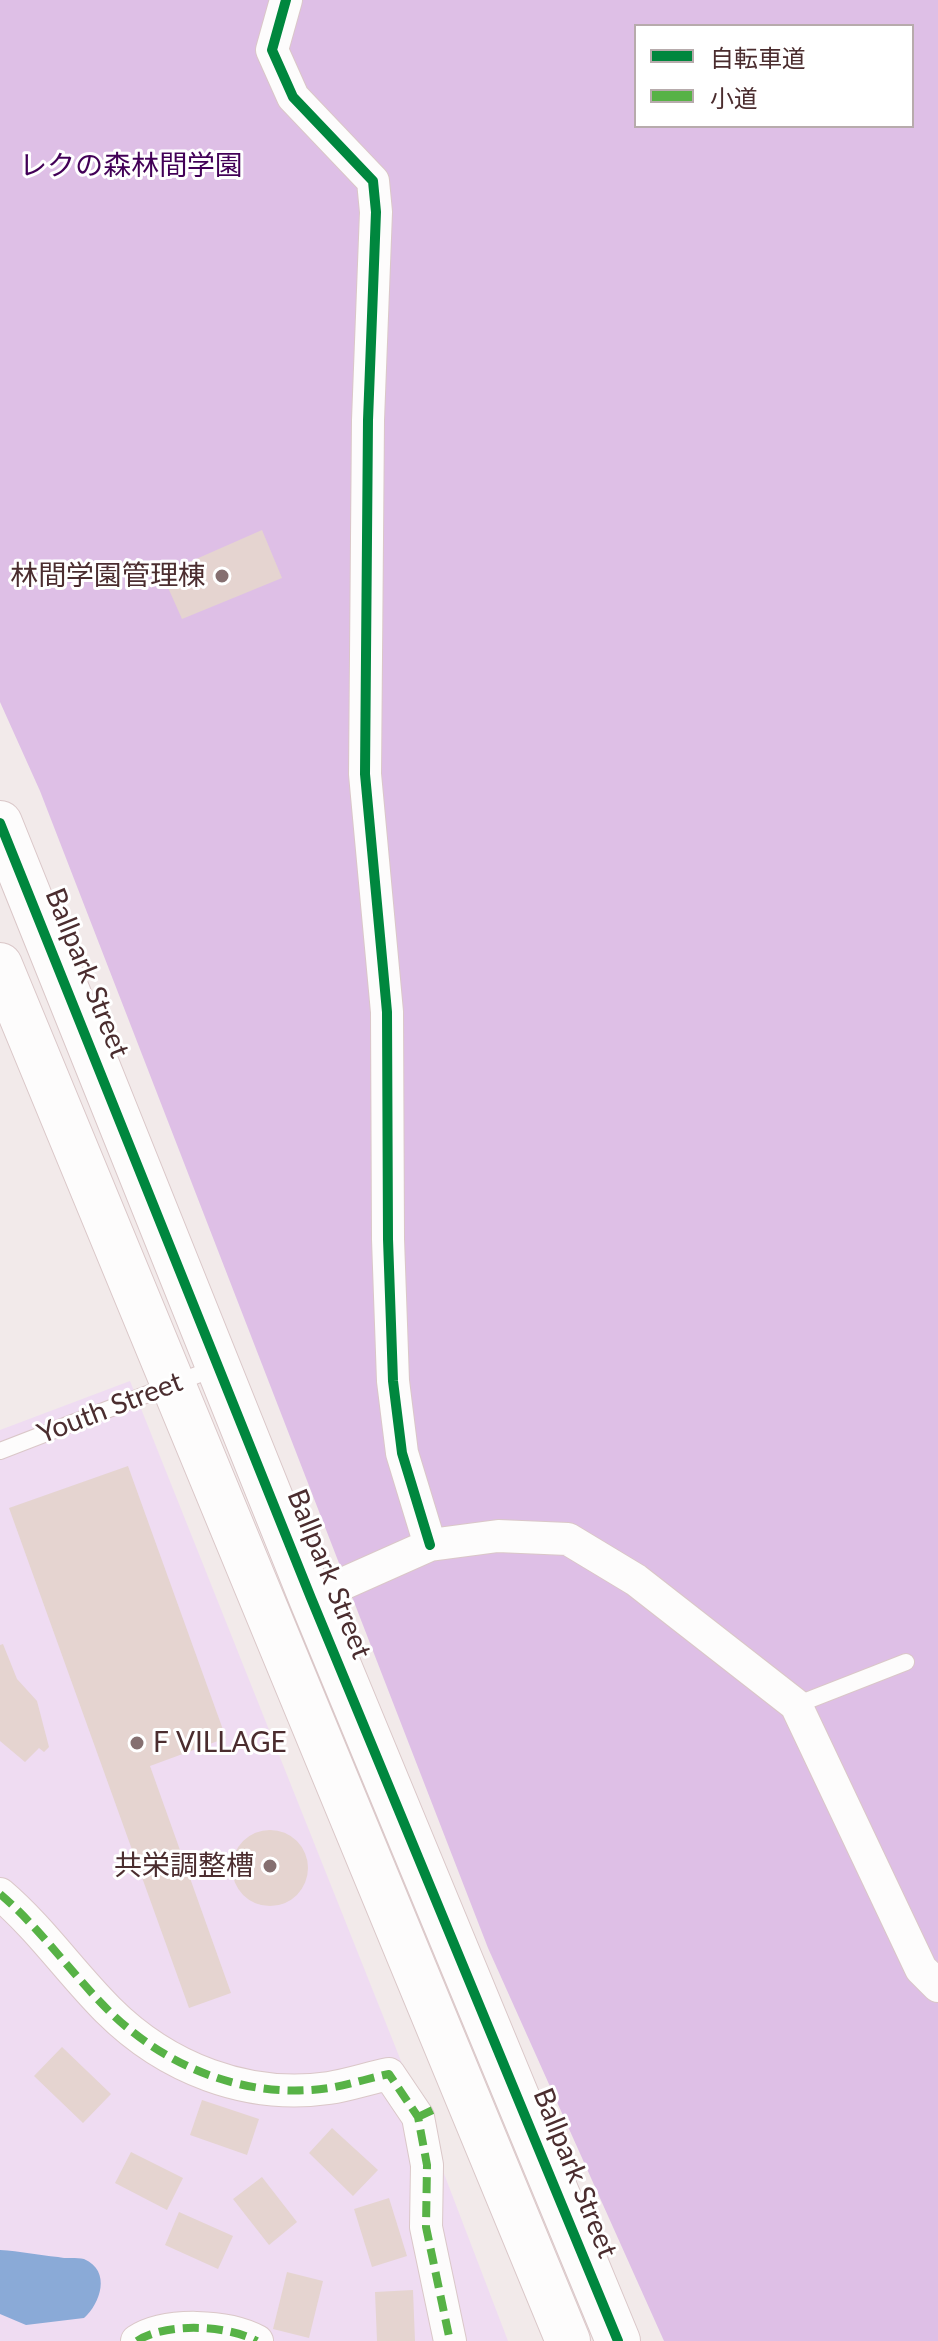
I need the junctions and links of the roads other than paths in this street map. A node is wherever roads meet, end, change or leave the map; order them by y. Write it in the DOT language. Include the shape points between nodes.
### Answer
graph roads {
  1 [pos="286,0"];
  2 [pos="3,841"];
  3 [pos="0,965"];
  4 [pos="220,1366"];
  5 [pos="174,1384"];
  6 [pos="0,1451"];
  7 [pos="430,1545"];
  8 [pos="311,1598"];
  9 [pos="906,1662"];
  10 [pos="796,1705"];
  11 [pos="0,1894"];
  12 [pos="938,1986"];
  13 [pos="137,2341"];
  14 [pos="257,2341"];
  15 [pos="450,2341"];
  16 [pos="568,2341"];
  17 [pos="618,2341"];
  1 -- 7 [label="street" via="272,50 293,97 373,181 376,212 365,774 387,1012 393,1381 402,1453"];
  2 -- 4 [label="street, Ballpark Street"];
  3 -- 5 [label="street"];
  4 -- 5 [label="lane, Youth Street"];
  4 -- 8 [label="street, Ballpark Street"];
  5 -- 6 [label="lane, Youth Street"];
  5 -- 16 [label="street"];
  7 -- 8 [label="street"];
  7 -- 10 [label="street" via="498,1536 568,1539 636,1580"];
  8 -- 17 [label="street, Ballpark Street"];
  9 -- 10 [label="lane"];
  10 -- 12 [label="street" via="921,1969"];
  11 -- 15 [label="street" via="107,2009 141,2040 178,2063 268,2090 330,2088 389,2074 427,2112 426,2227"];
  13 -- 14 [label="street" via="178,2328 218,2329"];
}
